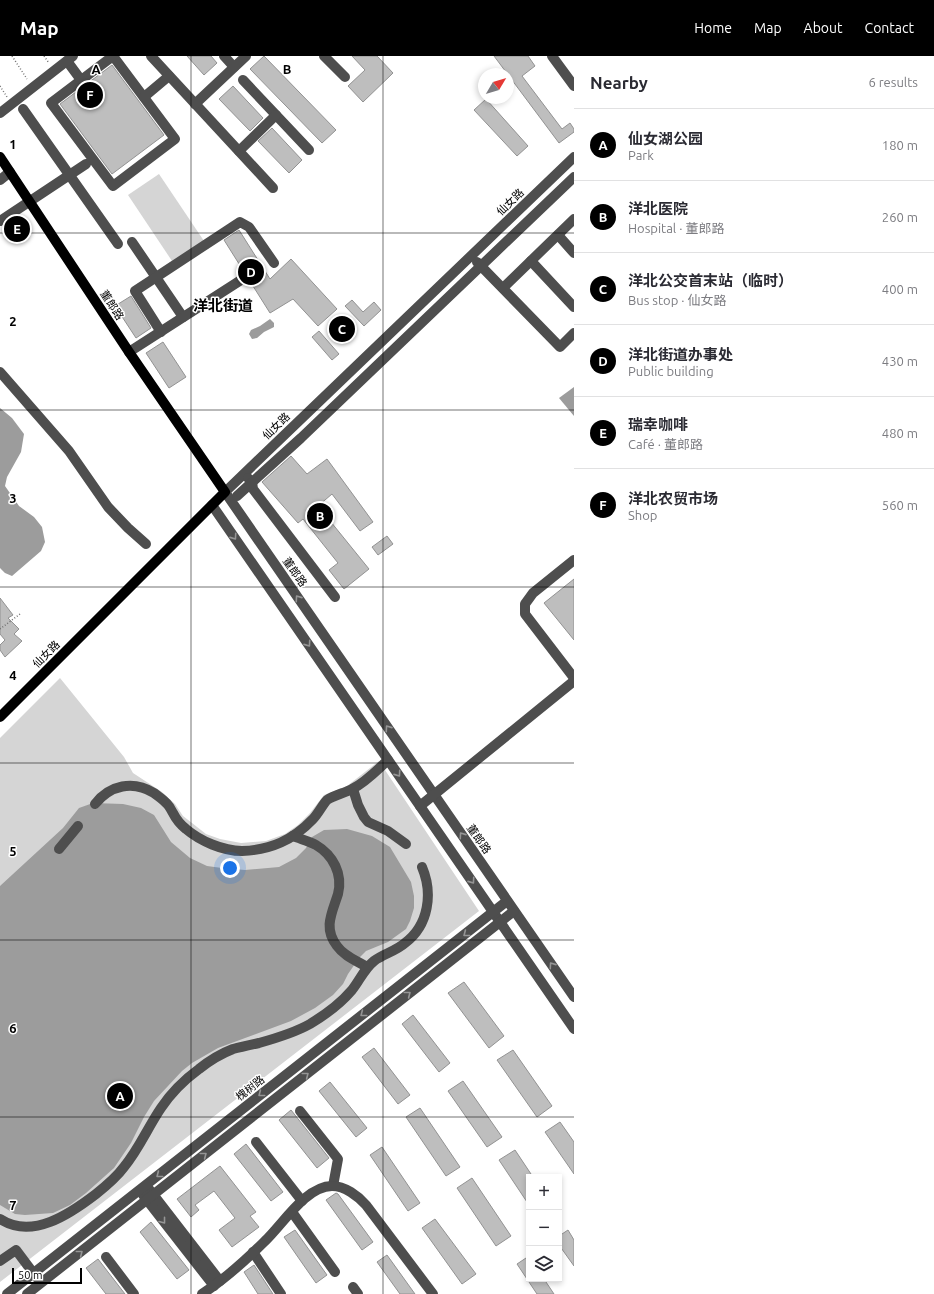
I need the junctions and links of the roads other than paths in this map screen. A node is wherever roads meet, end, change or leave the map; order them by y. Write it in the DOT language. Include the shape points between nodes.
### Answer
graph roads {
  1 [pos="151,56"];
  2 [pos="224,56"];
  3 [pos="246,56"];
  4 [pos="324,56"];
  5 [pos="552,56"];
  6 [pos="70,58"];
  7 [pos="234,67"];
  8 [pos="169,76"];
  9 [pos="345,77"];
  10 [pos="81,80"];
  11 [pos="243,80"];
  12 [pos="574,86"];
  13 [pos="144,97"];
  14 [pos="195,104"];
  15 [pos="24,109"];
  16 [pos="0,113"];
  17 [pos="276,115"];
  18 [pos="309,150"];
  19 [pos="239,151"];
  20 [pos="0,157"];
  21 [pos="574,157"];
  22 [pos="86,164"];
  23 [pos="10,172"];
  24 [pos="70,176"];
  25 [pos="574,176"];
  26 [pos="0,180"];
  27 [pos="273,188"];
  28 [pos="29,202"];
  29 [pos="574,220"];
  30 [pos="0,221"];
  31 [pos="558,235"];
  32 [pos="132,242"];
  33 [pos="118,244"];
  34 [pos="574,253"];
  35 [pos="471,256"];
  36 [pos="531,261"];
  37 [pos="274,263"];
  38 [pos="481,266"];
  39 [pos="156,278"];
  40 [pos="241,280"];
  41 [pos="503,288"];
  42 [pos="574,307"];
  43 [pos="183,317"];
  44 [pos="161,332"];
  45 [pos="574,333"];
  46 [pos="128,352"];
  47 [pos="0,372"];
  48 [pos="244,474"];
  49 [pos="252,482"];
  50 [pos="225,492"];
  51 [pos="237,496"];
  52 [pos="212,505"];
  53 [pos="146,544"];
  54 [pos="574,560"];
  55 [pos="335,597"];
  56 [pos="574,679"];
  57 [pos="0,718"];
  58 [pos="388,760"];
  59 [pos="353,789"];
  60 [pos="434,794"];
  61 [pos="96,803"];
  62 [pos="420,806"];
  63 [pos="78,826"];
  64 [pos="293,836"];
  65 [pos="406,844"];
  66 [pos="58,849"];
  67 [pos="422,867"];
  68 [pos="507,901"];
  69 [pos="514,911"];
  70 [pos="493,912"];
  71 [pos="500,922"];
  72 [pos="363,964"];
  73 [pos="574,997"];
  74 [pos="574,1029"];
  75 [pos="300,1111"];
  76 [pos="256,1142"];
  77 [pos="333,1186"];
  78 [pos="142,1188"];
  79 [pos="150,1197"];
  80 [pos="302,1201"];
  81 [pos="292,1212"];
  82 [pos="0,1219"];
  83 [pos="253,1252"];
  84 [pos="106,1257"];
  85 [pos="0,1261"];
  86 [pos="335,1272"];
  87 [pos="33,1273"];
  88 [pos="41,1283"];
  89 [pos="217,1284"];
  90 [pos="7,1294"];
  91 [pos="27,1294"];
  92 [pos="134,1294"];
  93 [pos="203,1294"];
  94 [pos="281,1294"];
  95 [pos="433,1294"];
  1 -- 8 [label="street"];
  2 -- 7 [label="street"];
  3 -- 7 [label="street"];
  4 -- 9 [label="street"];
  5 -- 12 [label="street"];
  6 -- 10 [label="street"];
  6 -- 16 [label="street"];
  7 -- 14 [label="street"];
  8 -- 13 [label="street"];
  8 -- 14 [label="street"];
  10 -- 13 [label="street" via="113,56"];
  10 -- 13 [label="street" via="51,103 113,186 175,139"];
  11 -- 17 [label="street"];
  14 -- 19 [label="street"];
  15 -- 24 [label="street"];
  17 -- 18 [label="street"];
  17 -- 19 [label="street"];
  19 -- 27 [label="street"];
  20 -- 23 [label="main road, 董郎路"];
  21 -- 35 [label="street, 仙女路"];
  22 -- 24 [label="street"];
  23 -- 26 [label="street"];
  23 -- 28 [label="main road, 董郎路"];
  24 -- 28 [label="street"];
  24 -- 33 [label="street"];
  25 -- 38 [label="street"];
  28 -- 30 [label="street"];
  28 -- 46 [label="main road, 董郎路"];
  29 -- 31 [label="street"];
  31 -- 34 [label="street"];
  31 -- 36 [label="street"];
  32 -- 39 [label="street"];
  35 -- 38 [label="street"];
  35 -- 48 [label="street, 仙女路"];
  36 -- 41 [label="street"];
  36 -- 42 [label="street"];
  37 -- 39 [label="street" via="249,227 240,222"];
  38 -- 41 [label="street"];
  38 -- 49 [label="street"];
  39 -- 43 [label="street"];
  39 -- 44 [label="street" via="135,292"];
  40 -- 43 [label="street"];
  41 -- 45 [label="street" via="560,347"];
  43 -- 44 [label="street"];
  44 -- 46 [label="street"];
  46 -- 50 [label="main road, 董郎路"];
  47 -- 53 [label="street" via="69,451 108,507"];
  48 -- 49 [label="street"];
  48 -- 50 [label="street, 仙女路"];
  49 -- 51 [label="street"];
  49 -- 55 [label="street" via="253,489"];
  50 -- 52 [label="main road, 仙女路"];
  60 -- 50 [label="street, 董郎路, one-way"];
  52 -- 57 [label="main road, 仙女路"];
  52 -- 58 [label="street, one-way"];
  54 -- 56 [label="street" via="524,604 525,614"];
  56 -- 60 [label="street"];
  58 -- 59 [label="street"];
  58 -- 62 [label="street, one-way"];
  59 -- 64 [label="street" via="327,800 312,820"];
  59 -- 65 [label="street" via="358,805 368,822 388,831"];
  60 -- 62 [label="street"];
  68 -- 60 [label="street, 董郎路, one-way"];
  61 -- 64 [label="street" via="116,787 128,785 147,789 169,806 187,829 206,842 227,849 259,849 276,845"];
  62 -- 70 [label="street, one-way"];
  63 -- 66 [label="street"];
  64 -- 72 [label="street" via="315,845 334,862 339,887 330,916 330,932 337,947"];
  67 -- 72 [label="street" via="428,883 427,910 423,922 405,944"];
  68 -- 69 [label="street, 董郎路"];
  68 -- 70 [label="street, 槐树路"];
  69 -- 71 [label="street"];
  73 -- 69 [label="street, 董郎路, one-way"];
  70 -- 71 [label="street"];
  70 -- 78 [label="street, 槐树路, one-way"];
  71 -- 74 [label="street"];
  79 -- 71 [label="street, one-way"];
  72 -- 82 [label="street" via="353,990 311,1024 291,1034 226,1052 193,1074 162,1107 124,1167 112,1181 86,1202 56,1220 33,1227 13,1225"];
  75 -- 77 [label="street" via="338,1159"];
  76 -- 80 [label="street"];
  77 -- 80 [label="street" via="316,1191"];
  77 -- 95 [label="street" via="357,1196 366,1205"];
  78 -- 79 [label="street"];
  78 -- 87 [label="street, 槐树路"];
  88 -- 79 [label="street, one-way"];
  79 -- 89 [label="street"];
  80 -- 81 [label="street"];
  81 -- 83 [label="street"];
  81 -- 86 [label="street"];
  83 -- 89 [label="street"];
  83 -- 94 [label="street"];
  84 -- 92 [label="street"];
  85 -- 87 [label="street" via="16,1250"];
  87 -- 88 [label="street"];
  87 -- 90 [label="street, 槐树路"];
  88 -- 91 [label="street"];
  89 -- 93 [label="street"];
}
